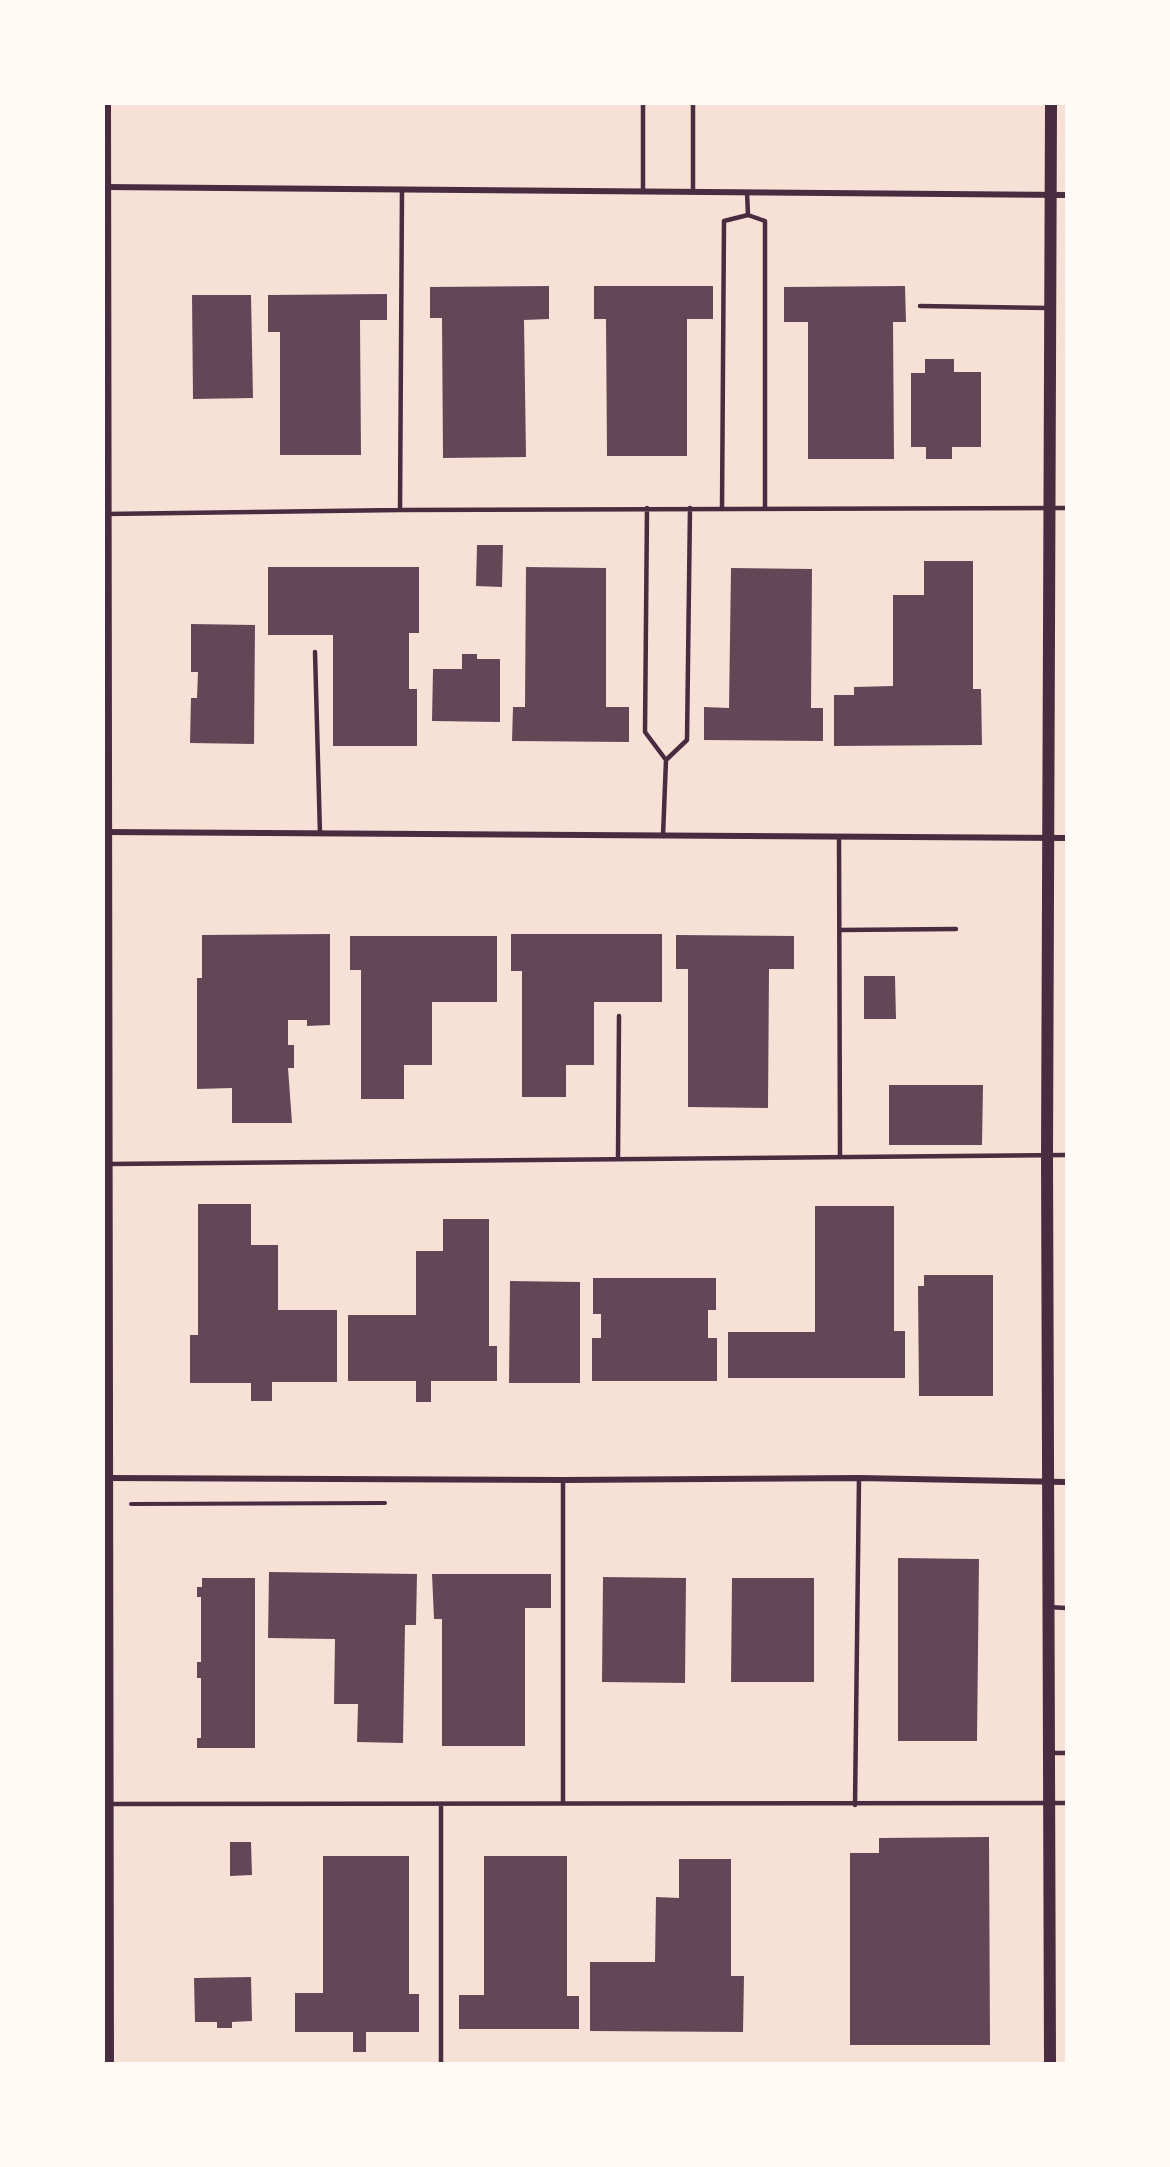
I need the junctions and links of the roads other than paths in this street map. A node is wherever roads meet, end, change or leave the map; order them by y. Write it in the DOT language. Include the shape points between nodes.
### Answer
graph roads {
  1 [pos="106,104"];
  2 [pos="643,104"];
  3 [pos="693,104"];
  4 [pos="1051,104"];
  5 [pos="105,187"];
  6 [pos="402,189"];
  7 [pos="693,191"];
  8 [pos="644,192"];
  9 [pos="747,192"];
  10 [pos="1050,195"];
  11 [pos="1066,195"];
  12 [pos="748,215"];
  13 [pos="920,306"];
  14 [pos="1050,308"];
  15 [pos="765,507"];
  16 [pos="1050,507"];
  17 [pos="647,508"];
  18 [pos="690,508"];
  19 [pos="722,508"];
  20 [pos="1066,508"];
  21 [pos="400,510"];
  22 [pos="104,515"];
  23 [pos="315,652"];
  24 [pos="666,760"];
  25 [pos="105,832"];
  26 [pos="320,834"];
  27 [pos="663,836"];
  28 [pos="839,837"];
  29 [pos="1049,838"];
  30 [pos="1066,838"];
  31 [pos="956,929"];
  32 [pos="840,930"];
  33 [pos="619,1016"];
  34 [pos="1047,1155"];
  35 [pos="1066,1155"];
  36 [pos="840,1157"];
  37 [pos="618,1159"];
  38 [pos="105,1164"];
  39 [pos="105,1478"];
  40 [pos="859,1478"];
  41 [pos="563,1480"];
  42 [pos="1048,1482"];
  43 [pos="1066,1482"];
  44 [pos="1047,1607"];
  45 [pos="1066,1608"];
  46 [pos="1047,1753"];
  47 [pos="1066,1753"];
  48 [pos="563,1803"];
  49 [pos="1048,1803"];
  50 [pos="1066,1803"];
  51 [pos="108,1804"];
  52 [pos="441,1804"];
  53 [pos="855,1805"];
  54 [pos="109,2064"];
  55 [pos="441,2064"];
  56 [pos="1050,2064"];
  1 -- 5 [label="street"];
  2 -- 8 [label="lane"];
  3 -- 7 [label="lane"];
  4 -- 10 [label="main road"];
  5 -- 6 [label="street"];
  5 -- 22 [label="street"];
  6 -- 8 [label="street"];
  6 -- 21 [label="lane"];
  7 -- 8 [label="street"];
  7 -- 9 [label="street"];
  9 -- 10 [label="street"];
  9 -- 12 [label="lane"];
  10 -- 11 [label="street"];
  10 -- 14 [label="main road"];
  12 -- 15 [label="lane" via="765,221"];
  12 -- 19 [label="lane" via="724,221"];
  13 -- 14 [label="lane"];
  14 -- 16 [label="main road"];
  15 -- 16 [label="lane"];
  15 -- 19 [label="lane"];
  16 -- 20 [label="lane"];
  16 -- 29 [label="main road"];
  17 -- 18 [label="lane"];
  17 -- 21 [label="lane"];
  17 -- 24 [label="lane" via="645,732"];
  18 -- 19 [label="lane"];
  18 -- 24 [label="lane" via="687,740"];
  21 -- 22 [label="lane"];
  22 -- 25 [label="street"];
  23 -- 26 [label="lane"];
  24 -- 27 [label="lane"];
  25 -- 26 [label="street"];
  25 -- 38 [label="street"];
  26 -- 27 [label="street"];
  27 -- 28 [label="street"];
  28 -- 29 [label="street"];
  28 -- 32 [label="lane"];
  29 -- 30 [label="street"];
  29 -- 34 [label="main road"];
  31 -- 32 [label="lane"];
  32 -- 36 [label="lane"];
  33 -- 37 [label="lane"];
  34 -- 35 [label="lane"];
  34 -- 36 [label="lane"];
  34 -- 42 [label="main road"];
  36 -- 37 [label="lane"];
  37 -- 38 [label="lane"];
  38 -- 39 [label="street"];
  39 -- 41 [label="street"];
  39 -- 51 [label="street"];
  40 -- 41 [label="street"];
  40 -- 42 [label="street"];
  40 -- 53 [label="lane"];
  41 -- 48 [label="lane"];
  42 -- 43 [label="street"];
  42 -- 44 [label="main road"];
  44 -- 45 [label="lane"];
  44 -- 46 [label="main road"];
  46 -- 47 [label="lane"];
  46 -- 49 [label="main road"];
  48 -- 52 [label="lane"];
  48 -- 53 [label="lane"];
  49 -- 50 [label="lane"];
  49 -- 53 [label="lane"];
  49 -- 56 [label="main road"];
  51 -- 52 [label="lane"];
  51 -- 54 [label="street"];
  52 -- 55 [label="lane"];
}
